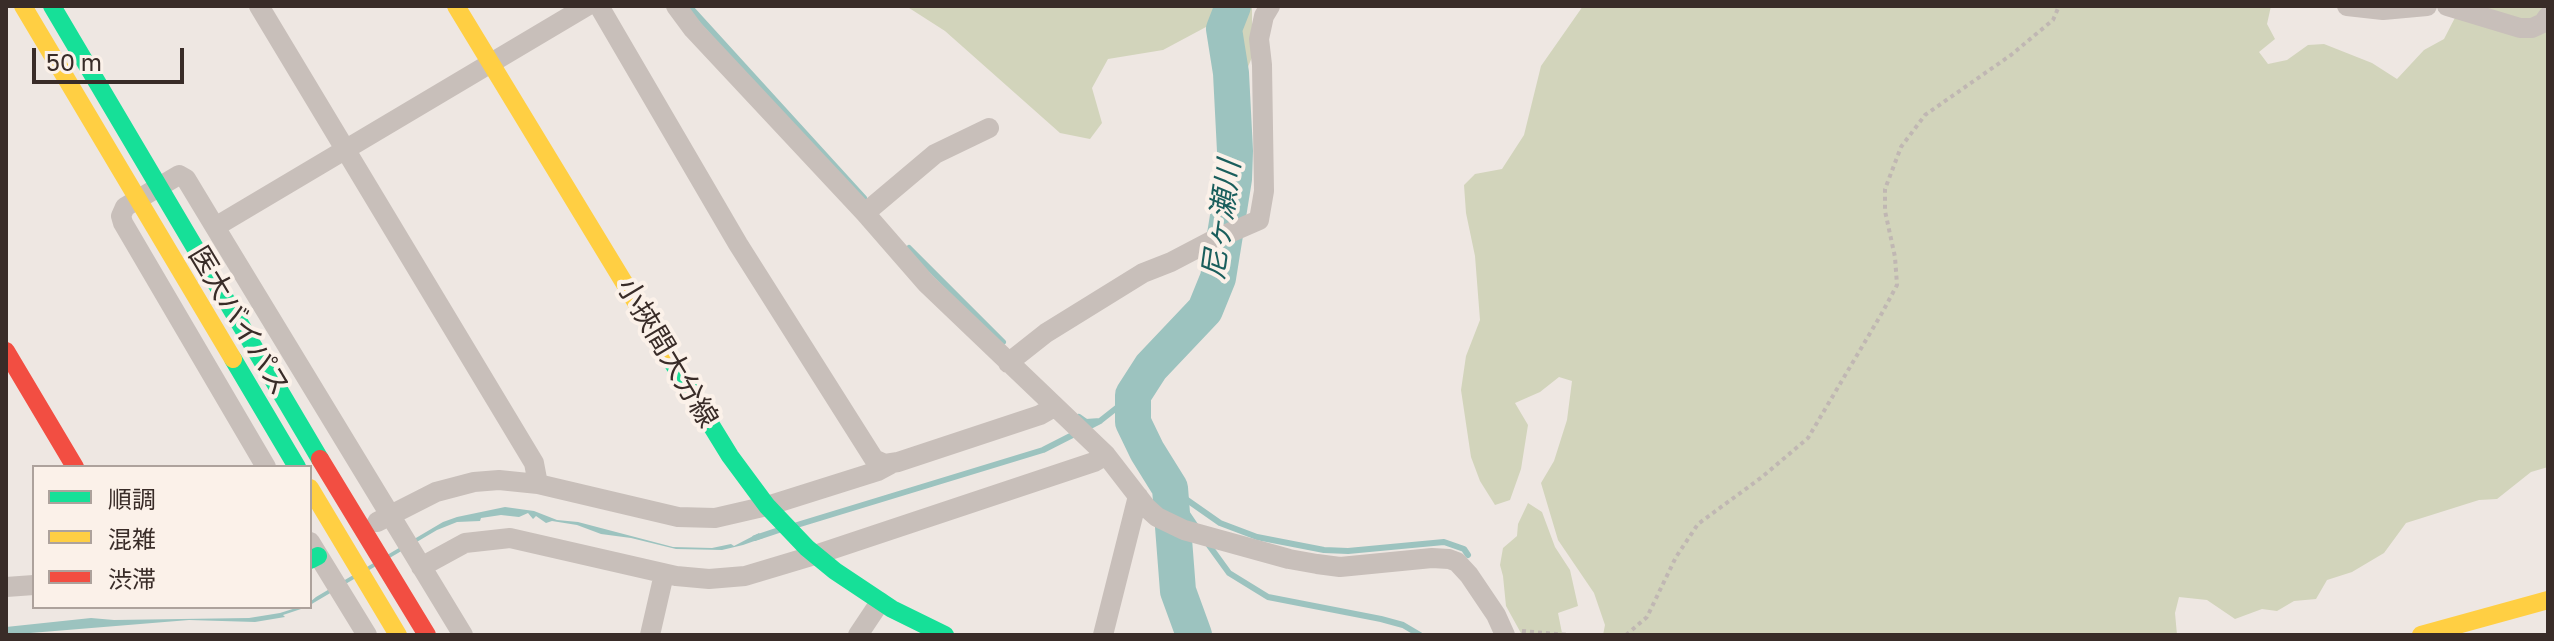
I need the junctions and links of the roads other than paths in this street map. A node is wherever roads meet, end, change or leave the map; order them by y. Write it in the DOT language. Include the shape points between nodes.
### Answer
graph roads {
  1 [pos="23,6"];
  2 [pos="52,6"];
  3 [pos="259,6"];
  4 [pos="456,6"];
  5 [pos="587,6"];
  6 [pos="599,6"];
  7 [pos="1270,6"];
  8 [pos="2347,6"];
  9 [pos="2427,6"];
  10 [pos="2447,6"];
  11 [pos="679,7"];
  12 [pos="2548,16"];
  13 [pos="490,63"];
  14 [pos="989,128"];
  15 [pos="345,150"];
  16 [pos="159,186"];
  17 [pos="138,199"];
  18 [pos="865,213"];
  19 [pos="215,227"];
  20 [pos="6,351"];
  21 [pos="1008,363"];
  22 [pos="1054,407"];
  23 [pos="1099,448"];
  24 [pos="891,464"];
  25 [pos="74,465"];
  26 [pos="265,465"];
  27 [pos="296,465"];
  28 [pos="538,484"];
  29 [pos="312,491"];
  30 [pos="1138,496"];
  31 [pos="773,513"];
  32 [pos="389,515"];
  33 [pos="313,553"];
  34 [pos="815,555"];
  35 [pos="421,567"];
  36 [pos="664,574"];
  37 [pos="32,585"];
  38 [pos="6,587"];
  39 [pos="2548,600"];
  40 [pos="880,602"];
  41 [pos="1505,632"];
  42 [pos="367,635"];
  43 [pos="398,635"];
  44 [pos="427,635"];
  45 [pos="463,635"];
  46 [pos="650,635"];
  47 [pos="858,635"];
  48 [pos="945,635"];
  49 [pos="1103,635"];
  50 [pos="2421,635"];
  1 -- 17 [label="main road, 医大バイパス"];
  2 -- 16 [label="main road, 医大バイパス"];
  3 -- 15 [label="street"];
  4 -- 13 [label="main road, 小挾間大分線"];
  5 -- 13 [label="street"];
  6 -- 24 [label="street" via="738,244 871,455 879,463"];
  7 -- 21 [label="street" via="1259,39 1264,191 1259,220 1119,287"];
  8 -- 9 [label="street"];
  10 -- 12 [label="street" via="2520,28 2532,28"];
  11 -- 18 [label="street" via="693,29"];
  13 -- 15 [label="street"];
  13 -- 31 [label="main road, 小挾間大分線" via="730,456"];
  14 -- 18 [label="street" via="935,154"];
  15 -- 19 [label="street"];
  15 -- 28 [label="street" via="534,463"];
  16 -- 17 [label="street"];
  16 -- 19 [label="street" via="182,176"];
  16 -- 44 [label="main road, 医大バイパス, bridge"];
  17 -- 26 [label="street" via="122,211 123,223"];
  17 -- 27 [label="main road, 医大バイパス"];
  18 -- 21 [label="street" via="926,283"];
  19 -- 32 [label="street"];
  20 -- 25 [label="main road"];
  21 -- 22 [label="street"];
  22 -- 23 [label="street"];
  22 -- 24 [label="street"];
  23 -- 30 [label="street"];
  23 -- 34 [label="street" via="1094,462"];
  24 -- 31 [label="street"];
  28 -- 31 [label="street" via="691,519"];
  28 -- 32 [label="street" via="474,482 436,492"];
  29 -- 43 [label="main road, bridge"];
  30 -- 41 [label="street" via="1165,522 1289,559 1340,567 1449,559 1469,575"];
  30 -- 49 [label="street"];
  31 -- 34 [label="main road, 小挾間大分線"];
  32 -- 33 [label="street"];
  32 -- 35 [label="street"];
  33 -- 42 [label="street"];
  34 -- 36 [label="street" via="726,579"];
  34 -- 40 [label="main road, 小挾間大分線"];
  35 -- 36 [label="street" via="465,543 510,538"];
  35 -- 45 [label="street"];
  36 -- 46 [label="street"];
  37 -- 38 [label="street"];
  39 -- 50 [label="main road"];
  40 -- 47 [label="street"];
  40 -- 48 [label="main road, 小挾間大分線"];
}
